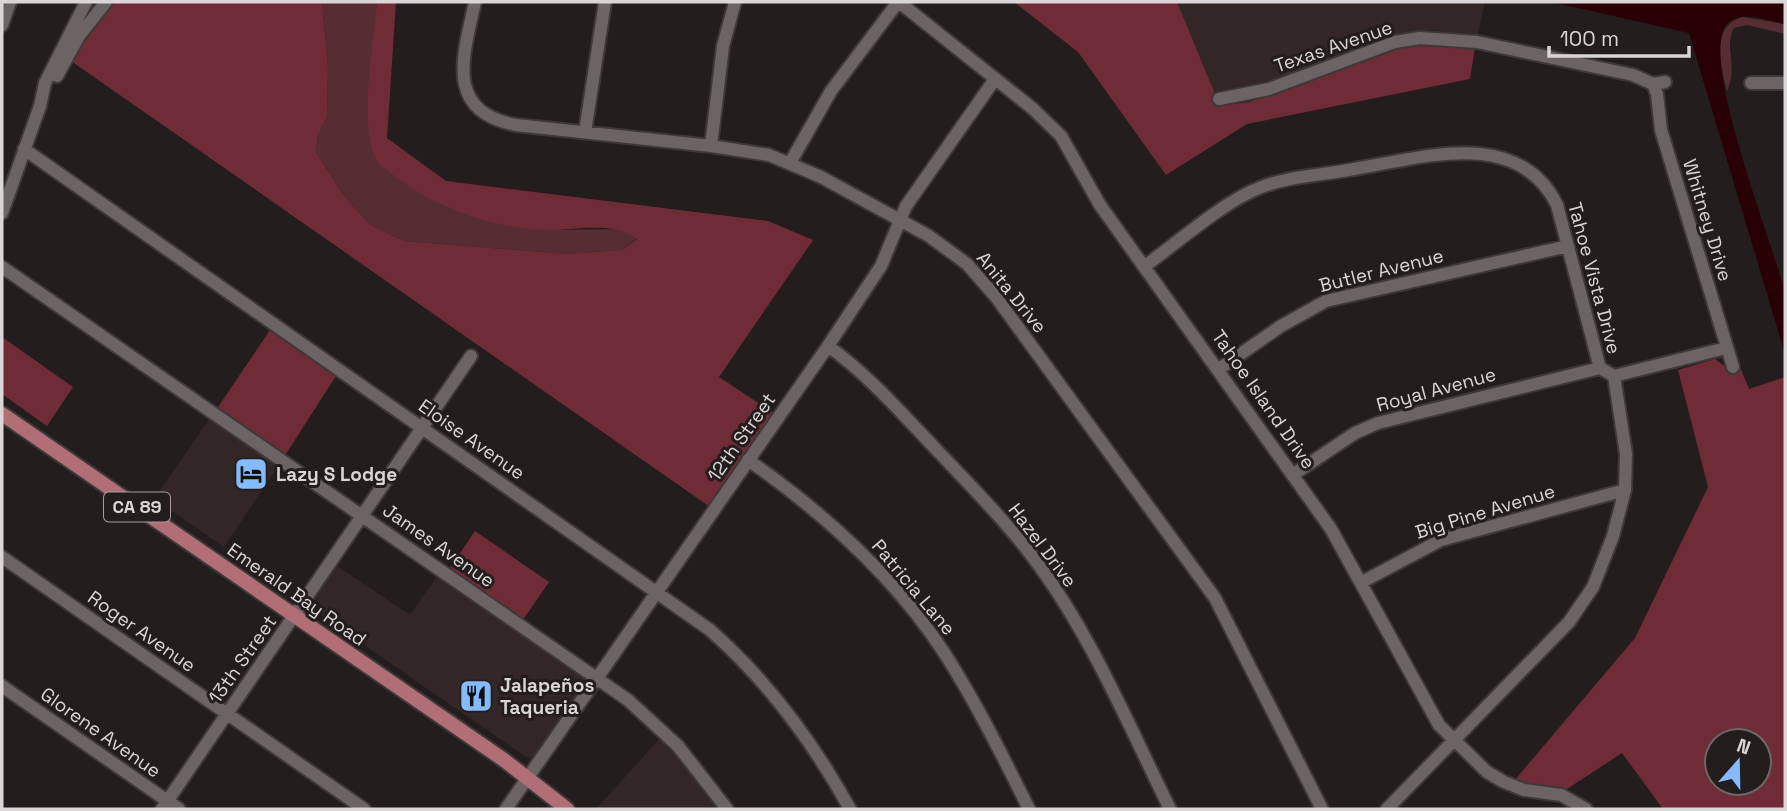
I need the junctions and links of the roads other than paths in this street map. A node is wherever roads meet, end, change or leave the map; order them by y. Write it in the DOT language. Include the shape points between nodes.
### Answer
graph roads {
  1 [pos="10,2"];
  2 [pos="86,2"];
  3 [pos="106,2"];
  4 [pos="475,2"];
  5 [pos="606,2"];
  6 [pos="735,2"];
  7 [pos="899,2"];
  8 [pos="2,25"];
  9 [pos="995,79"];
  10 [pos="1659,83"];
  11 [pos="1751,83"];
  12 [pos="1785,83"];
  13 [pos="1219,99"];
  14 [pos="40,106"];
  15 [pos="585,132"];
  16 [pos="711,146"];
  17 [pos="24,149"];
  18 [pos="790,163"];
  19 [pos="2,213"];
  20 [pos="899,218"];
  21 [pos="1568,246"];
  22 [pos="1145,266"];
  23 [pos="2,267"];
  24 [pos="828,346"];
  25 [pos="1726,348"];
  26 [pos="471,356"];
  27 [pos="1733,367"];
  28 [pos="1600,368"];
  29 [pos="1219,369"];
  30 [pos="1614,376"];
  31 [pos="2,414"];
  32 [pos="423,429"];
  33 [pos="748,460"];
  34 [pos="1294,474"];
  35 [pos="1625,489"];
  36 [pos="363,516"];
  37 [pos="2,557"];
  38 [pos="1362,582"];
  39 [pos="659,592"];
  40 [pos="295,616"];
  41 [pos="599,679"];
  42 [pos="2,686"];
  43 [pos="228,713"];
  44 [pos="1452,740"];
  45 [pos="530,779"];
  46 [pos="164,805"];
  47 [pos="179,809"];
  48 [pos="364,809"];
  49 [pos="506,809"];
  50 [pos="567,809"];
  51 [pos="727,809"];
  52 [pos="850,809"];
  53 [pos="1029,809"];
  54 [pos="1170,809"];
  55 [pos="1322,809"];
  56 [pos="1387,809"];
  57 [pos="1586,809"];
  1 -- 8 [label="street"];
  2 -- 14 [label="street" via="53,65"];
  3 -- 14 [label="street" via="79,36"];
  4 -- 15 [label="street, Anita Drive" via="463,85 475,108 500,122"];
  5 -- 15 [label="street"];
  6 -- 16 [label="street" via="723,46"];
  7 -- 9 [label="street, Tahoe Island Drive"];
  7 -- 18 [label="street" via="831,91"];
  9 -- 20 [label="street, 12th Street"];
  9 -- 22 [label="street, Tahoe Island Drive" via="1061,136 1100,205"];
  10 -- 13 [label="street, Texas Avenue" via="1477,42 1420,38 1395,42 1269,89"];
  10 -- 25 [label="street, Whitney Drive" via="1661,130"];
  11 -- 12 [label="street"];
  14 -- 17 [label="street"];
  15 -- 16 [label="street, Anita Drive"];
  16 -- 18 [label="street, Anita Drive"];
  17 -- 19 [label="street"];
  17 -- 32 [label="street, Eloise Avenue"];
  18 -- 20 [label="street, Anita Drive"];
  20 -- 24 [label="street, 12th Street" via="881,266"];
  20 -- 55 [label="street, Anita Drive" via="951,251 988,288 1191,563 1230,625"];
  21 -- 22 [label="street, Tahoe Vista Drive" via="1557,205 1538,176 1500,158 1454,152 1259,188"];
  21 -- 28 [label="street, Tahoe Vista Drive"];
  21 -- 29 [label="street, Butler Avenue" via="1326,301"];
  22 -- 29 [label="street, Tahoe Island Drive"];
  23 -- 36 [label="street, James Avenue"];
  24 -- 33 [label="street, 12th Street"];
  24 -- 54 [label="street, Hazel Drive" via="894,404 1032,557 1098,666"];
  25 -- 27 [label="street, Whitney Drive"];
  25 -- 30 [label="street"];
  26 -- 32 [label="street, 13th Street"];
  28 -- 30 [label="street, Tahoe Vista Drive"];
  28 -- 34 [label="street, Royal Avenue" via="1378,423"];
  29 -- 34 [label="street, Tahoe Island Drive"];
  30 -- 35 [label="street, Tahoe Vista Drive" via="1626,454"];
  31 -- 40 [label="main road, Emerald Bay Road / CA 89"];
  32 -- 36 [label="street, 13th Street"];
  32 -- 39 [label="street, Eloise Avenue"];
  33 -- 39 [label="street, 12th Street"];
  33 -- 53 [label="street, Patricia Lane" via="817,512 890,582 919,618 969,694"];
  34 -- 38 [label="street, Tahoe Island Drive"];
  35 -- 38 [label="street, Big Pine Avenue" via="1441,540"];
  35 -- 44 [label="street, Tahoe Vista Drive" via="1605,559 1582,606"];
  36 -- 40 [label="street, 13th Street"];
  36 -- 41 [label="street, James Avenue"];
  37 -- 43 [label="street, Roger Avenue"];
  38 -- 44 [label="street, Tahoe Island Drive" via="1429,711"];
  39 -- 41 [label="street, 12th Street"];
  39 -- 52 [label="street, Eloise Avenue" via="710,630 757,676 813,747"];
  40 -- 43 [label="street, 13th Street"];
  40 -- 45 [label="main road, Emerald Bay Road / CA 89"];
  41 -- 45 [label="street, 12th Street"];
  41 -- 51 [label="street, James Avenue" via="678,746"];
  42 -- 46 [label="street, Glorene Avenue"];
  43 -- 46 [label="street, 13th Street"];
  43 -- 48 [label="street, Roger Avenue"];
  44 -- 56 [label="street, Tahoe Vista Drive"];
  44 -- 57 [label="street, Tahoe Island Drive" via="1504,782 1560,795"];
  45 -- 49 [label="street, 12th Street"];
  45 -- 50 [label="main road, Emerald Bay Road / CA 89"];
  46 -- 47 [label="street, Glorene Avenue"];
}
